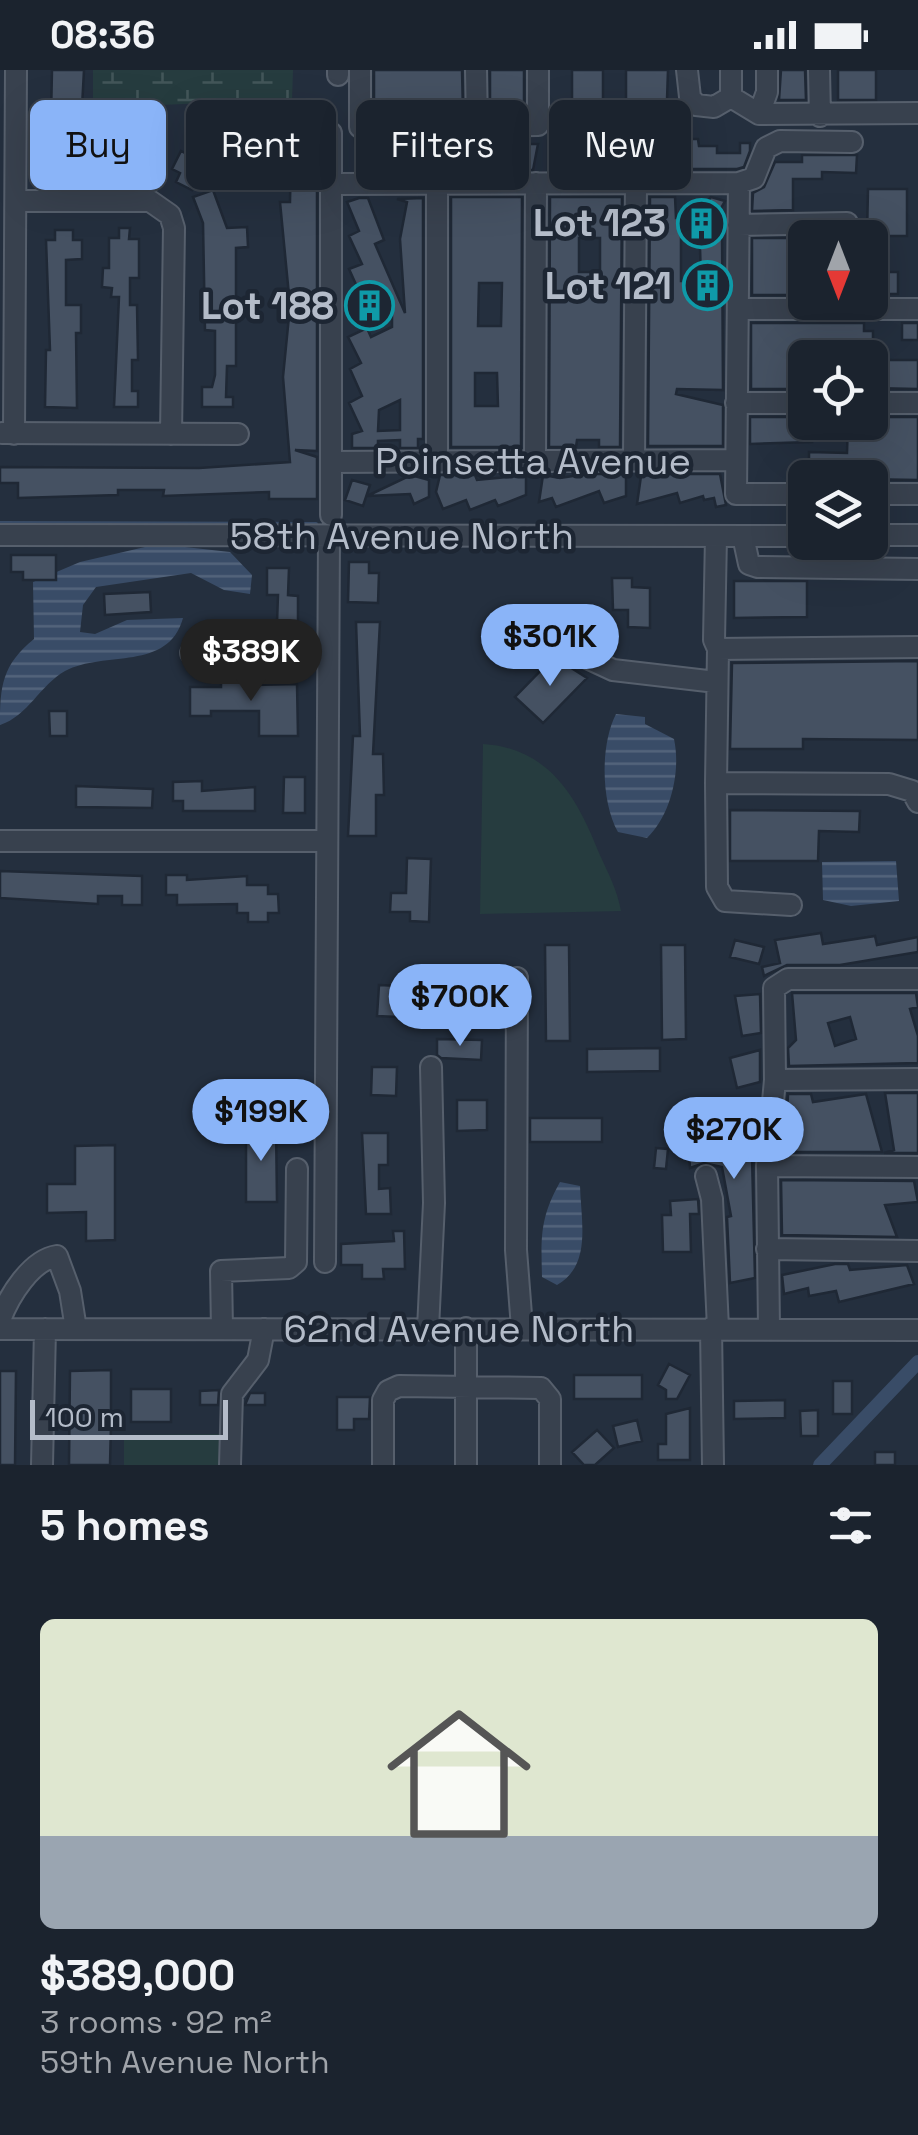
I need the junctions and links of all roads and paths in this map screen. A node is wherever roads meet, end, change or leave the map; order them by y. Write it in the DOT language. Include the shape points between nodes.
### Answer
graph roads {
  1 [pos="16,70"];
  2 [pos="360,70"];
  3 [pos="476,70"];
  4 [pos="538,70"];
  5 [pos="686,70"];
  6 [pos="731,70"];
  7 [pos="767,70"];
  8 [pos="819,70"];
  9 [pos="731,98"];
  10 [pos="360,100"];
  11 [pos="477,100"];
  12 [pos="918,113"];
  13 [pos="759,114"];
  14 [pos="820,116"];
  15 [pos="529,125"];
  16 [pos="852,142"];
  17 [pos="529,183"];
  18 [pos="536,183"];
  19 [pos="549,183"];
  20 [pos="691,183"];
  21 [pos="738,183"];
  22 [pos="334,190"];
  23 [pos="438,190"];
  24 [pos="636,190"];
  25 [pos="17,201"];
  26 [pos="738,224"];
  27 [pos="788,224"];
  28 [pos="918,309"];
  29 [pos="738,310"];
  30 [pos="736,403"];
  31 [pos="788,403"];
  32 [pos="888,403"];
  33 [pos="918,403"];
  34 [pos="7,434"];
  35 [pos="171,434"];
  36 [pos="238,434"];
  37 [pos="535,459"];
  38 [pos="437,460"];
  39 [pos="634,460"];
  40 [pos="735,460"];
  41 [pos="332,462"];
  42 [pos="788,494"];
  43 [pos="888,494"];
  44 [pos="918,494"];
  45 [pos="330,526"];
  46 [pos="0,535"];
  47 [pos="918,535"];
  48 [pos="716,536"];
  49 [pos="743,536"];
  50 [pos="788,536"];
  51 [pos="888,536"];
  52 [pos="856,560"];
  53 [pos="856,568"];
  54 [pos="918,569"];
  55 [pos="540,636"];
  56 [pos="918,647"];
  57 [pos="718,648"];
  58 [pos="328,652"];
  59 [pos="191,653"];
  60 [pos="716,682"];
  61 [pos="716,783"];
  62 [pos="918,802"];
  63 [pos="0,841"];
  64 [pos="326,841"];
  65 [pos="791,905"];
  66 [pos="517,978"];
  67 [pos="918,978"];
  68 [pos="431,1068"];
  69 [pos="918,1079"];
  70 [pos="775,1080"];
  71 [pos="767,1166"];
  72 [pos="918,1167"];
  73 [pos="297,1170"];
  74 [pos="706,1176"];
  75 [pos="767,1250"];
  76 [pos="918,1251"];
  77 [pos="326,1262"];
  78 [pos="0,1320"];
  79 [pos="428,1328"];
  80 [pos="466,1328"];
  81 [pos="522,1328"];
  82 [pos="714,1328"];
  83 [pos="769,1328"];
  84 [pos="0,1329"];
  85 [pos="45,1329"];
  86 [pos="76,1329"];
  87 [pos="222,1329"];
  88 [pos="264,1329"];
  89 [pos="916,1330"];
  90 [pos="466,1387"];
  91 [pos="42,1465"];
  92 [pos="230,1465"];
  93 [pos="383,1465"];
  94 [pos="466,1465"];
  95 [pos="550,1465"];
  96 [pos="713,1465"];
  1 -- 25 [label="street"];
  2 -- 10 [label="street"];
  3 -- 11 [label="street"];
  4 -- 15 [label="street" via="538,125"];
  5 -- 9 [label="street" via="696,105 714,107"];
  6 -- 9 [label="street"];
  7 -- 13 [label="street"];
  8 -- 14 [label="street"];
  9 -- 13 [label="street"];
  12 -- 14 [label="street"];
  13 -- 14 [label="street"];
  16 -- 21 [label="street" via="780,142 766,148 754,178"];
  17 -- 18 [label="street"];
  18 -- 19 [label="street"];
  18 -- 37 [label="street"];
  20 -- 21 [label="street"];
  21 -- 26 [label="street"];
  22 -- 41 [label="street"];
  23 -- 38 [label="street"];
  24 -- 39 [label="street"];
  25 -- 34 [label="street"];
  25 -- 35 [label="street" via="150,201 170,215"];
  26 -- 27 [label="street"];
  26 -- 29 [label="street"];
  28 -- 29 [label="street"];
  29 -- 30 [label="street"];
  30 -- 31 [label="street"];
  30 -- 40 [label="street"];
  32 -- 33 [label="street"];
  34 -- 35 [label="street"];
  35 -- 36 [label="street"];
  37 -- 38 [label="street, Poinsetta Avenue"];
  37 -- 39 [label="street, Poinsetta Avenue"];
  38 -- 41 [label="street, Poinsetta Avenue"];
  39 -- 40 [label="street, Poinsetta Avenue"];
  40 -- 42 [label="street" via="736,494"];
  41 -- 45 [label="street"];
  43 -- 44 [label="street"];
  45 -- 46 [label="street, 58th Avenue North"];
  45 -- 48 [label="street, 58th Avenue North"];
  45 -- 58 [label="street"];
  47 -- 51 [label="street"];
  48 -- 49 [label="street, 58th Avenue North"];
  48 -- 57 [label="street"];
  49 -- 50 [label="street, 58th Avenue North"];
  49 -- 53 [label="street" via="749,564 758,567"];
  52 -- 53 [label="street"];
  53 -- 54 [label="street"];
  55 -- 60 [label="street" via="613,670"];
  56 -- 57 [label="street"];
  57 -- 60 [label="street"];
  58 -- 59 [label="street"];
  58 -- 64 [label="street"];
  60 -- 61 [label="street"];
  61 -- 62 [label="street" via="889,784 912,791"];
  61 -- 65 [label="street" via="717,887 724,901"];
  63 -- 64 [label="street"];
  64 -- 77 [label="street"];
  66 -- 81 [label="street"];
  67 -- 70 [label="street" via="788,979 774,988"];
  68 -- 79 [label="street"];
  69 -- 70 [label="street"];
  70 -- 71 [label="street"];
  71 -- 72 [label="street"];
  71 -- 75 [label="street"];
  73 -- 87 [label="street" via="296,1262 289,1268 221,1271"];
  74 -- 82 [label="street"];
  75 -- 76 [label="street"];
  75 -- 83 [label="street"];
  78 -- 86 [label="street" via="23,1281 57,1256"];
  79 -- 80 [label="street, 62nd Avenue North"];
  79 -- 88 [label="street, 62nd Avenue North"];
  80 -- 81 [label="street, 62nd Avenue North"];
  80 -- 90 [label="street"];
  81 -- 82 [label="street, 62nd Avenue North"];
  82 -- 83 [label="street, 62nd Avenue North"];
  82 -- 96 [label="street"];
  83 -- 89 [label="street, 62nd Avenue North"];
  84 -- 85 [label="street, 62nd Avenue North"];
  85 -- 86 [label="street, 62nd Avenue North"];
  85 -- 91 [label="street"];
  86 -- 87 [label="street, 62nd Avenue North"];
  87 -- 88 [label="street, 62nd Avenue North"];
  88 -- 92 [label="street" via="258,1360 232,1394"];
  90 -- 93 [label="street" via="388,1391"];
  90 -- 94 [label="street"];
  90 -- 95 [label="street" via="547,1392"];
}
